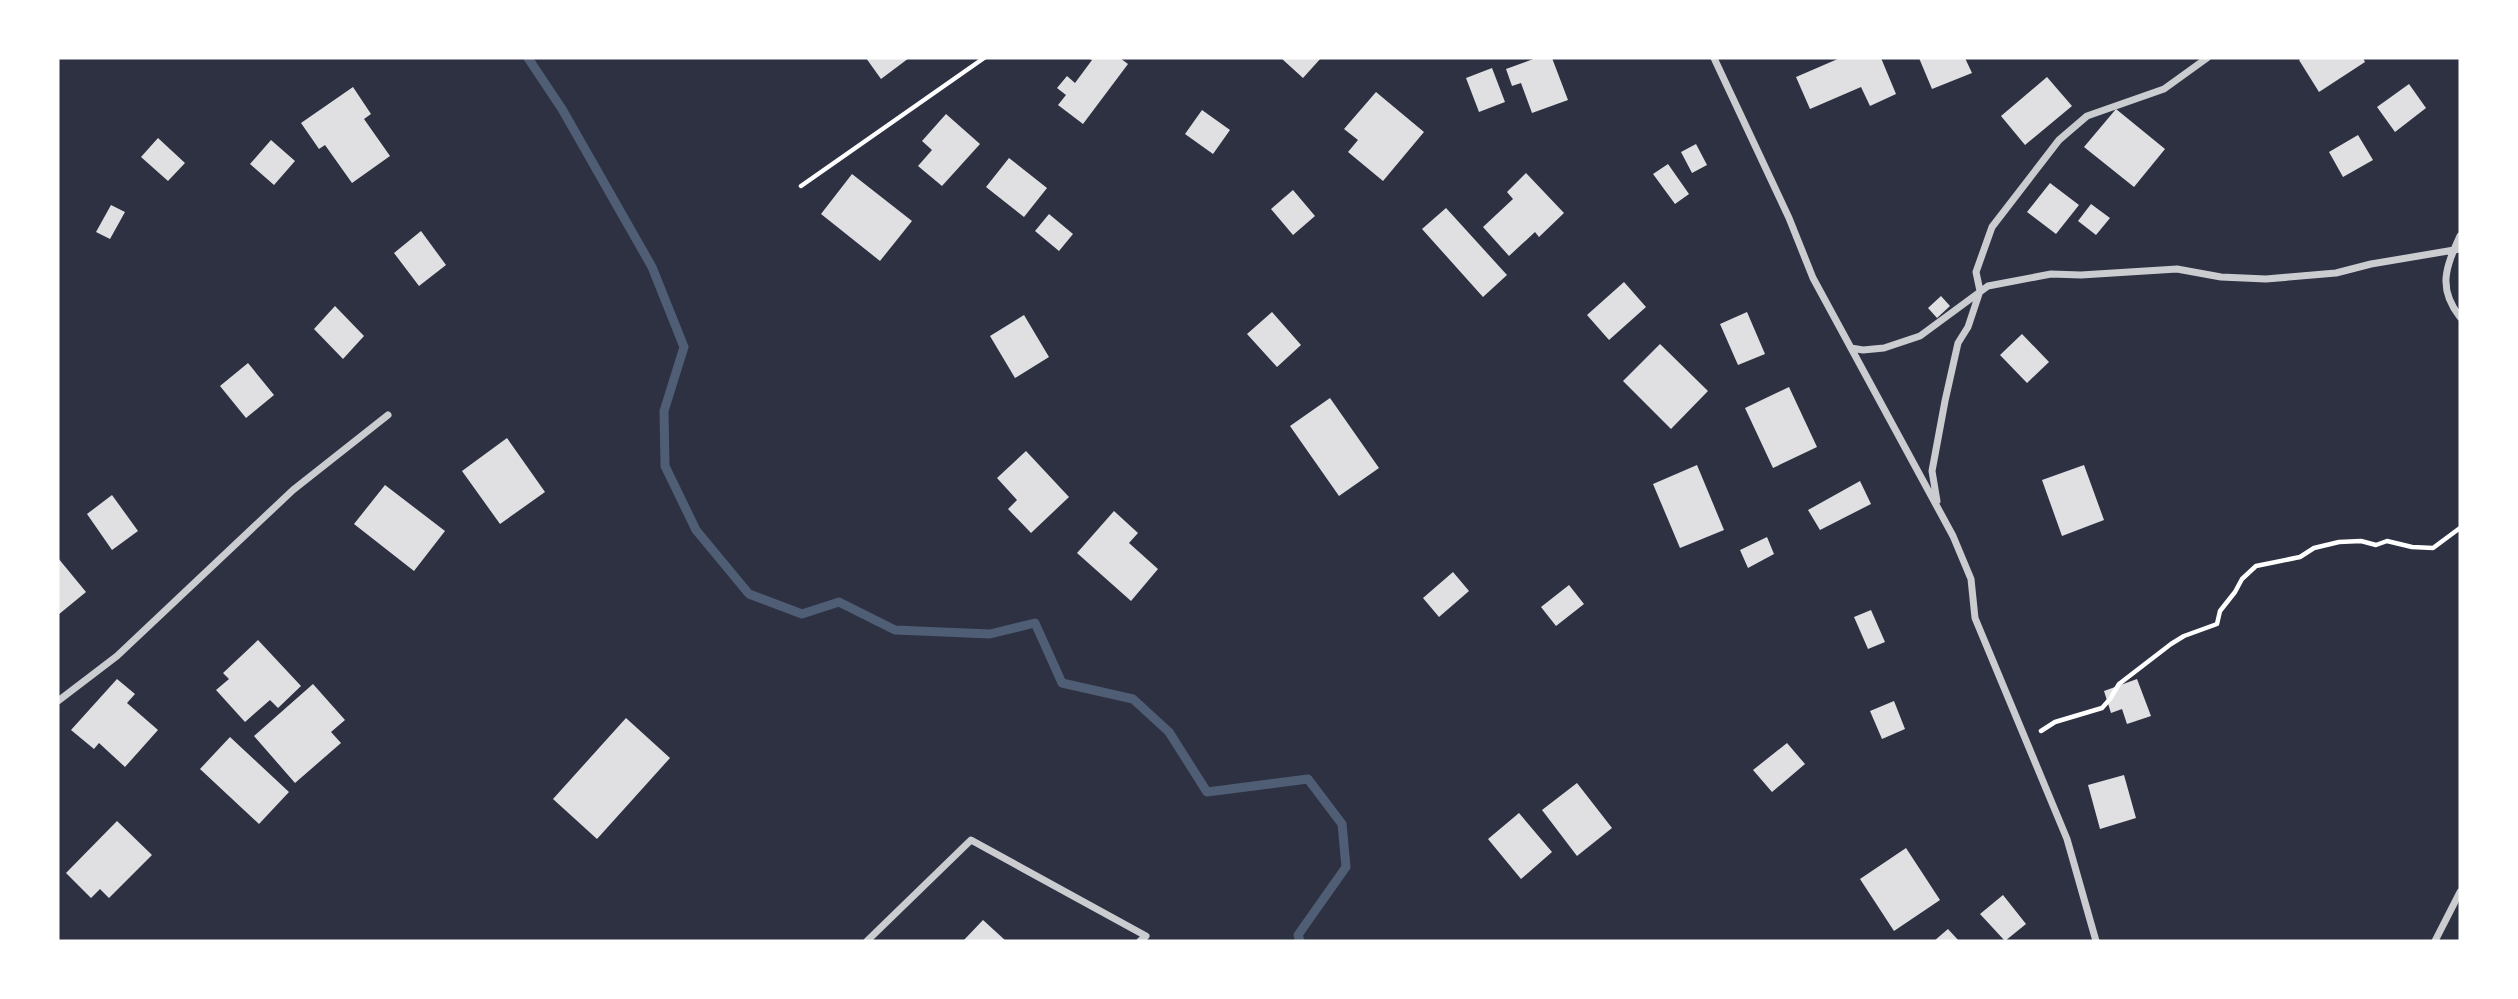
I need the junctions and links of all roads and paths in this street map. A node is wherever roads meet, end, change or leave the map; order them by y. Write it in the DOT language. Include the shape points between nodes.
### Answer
graph roads {
  1 [pos="984,58"];
  2 [pos="1714,58"];
  3 [pos="2207,58"];
  4 [pos="801,186"];
  5 [pos="2460,236"];
  6 [pos="2457,250"];
  7 [pos="1980,291"];
  8 [pos="2460,317"];
  9 [pos="1851,348"];
  10 [pos="388,415"];
  11 [pos="1938,509"];
  12 [pos="2460,528"];
  13 [pos="58,701"];
  14 [pos="2026,742"];
  15 [pos="2460,892"];
  16 [pos="867,941"];
  17 [pos="1140,941"];
  18 [pos="2096,941"];
  19 [pos="2435,941"];
  1 -- 4 [label="path"];
  2 -- 9 [label="street" via="1813,278"];
  3 -- 7 [label="street" via="2164,89 2087,116 2059,139 1992,227 1976,272"];
  5 -- 6 [label="street"];
  6 -- 7 [label="street" via="2336,273 2266,279 2177,269 2051,274"];
  6 -- 8 [label="street" via="2445,278 2450,304"];
  7 -- 9 [label="street" via="1920,337 1884,348"];
  7 -- 11 [label="street" via="1958,343 1936,447 1932,471"];
  9 -- 11 [label="street"];
  10 -- 13 [label="street" via="293,490 117,656"];
  11 -- 14 [label="street" via="1971,579 1975,618"];
  12 -- 14 [label="path" via="2433,548 2387,541 2376,545 2339,542 2300,557 2256,566 2220,611 2217,624 2171,644 2119,684 2102,708 2055,722"];
  14 -- 18 [label="street" via="2067,839"];
  15 -- 19 [label="street"];
  16 -- 17 [label="street" via="971,840 1146,936"];
}
